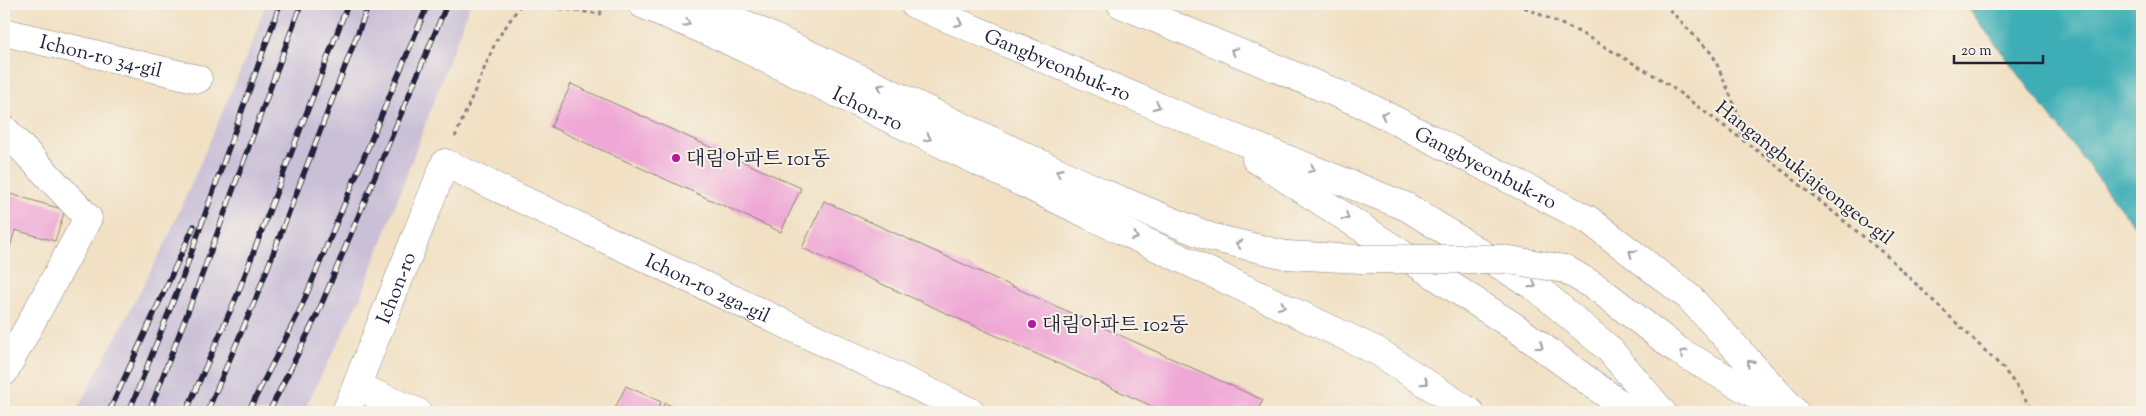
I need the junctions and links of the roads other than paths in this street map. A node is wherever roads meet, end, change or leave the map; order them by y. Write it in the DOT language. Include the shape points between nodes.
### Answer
graph roads {
  1 [pos="642,4"];
  2 [pos="702,4"];
  3 [pos="914,4"];
  4 [pos="1122,4"];
  5 [pos="4,32"];
  6 [pos="198,79"];
  7 [pos="1202,125"];
  8 [pos="4,129"];
  9 [pos="445,163"];
  10 [pos="1097,205"];
  11 [pos="4,372"];
  12 [pos="358,388"];
  13 [pos="346,412"];
  14 [pos="417,412"];
  15 [pos="971,412"];
  16 [pos="1470,412"];
  17 [pos="1631,412"];
  18 [pos="1662,412"];
  19 [pos="1786,412"];
  20 [pos="1795,412"];
  1 -- 10 [label="main road, Ichon-ro, one-way"];
  10 -- 2 [label="main road, Ichon-ro, one-way"];
  3 -- 7 [label="main road, Gangbyeonbuk-ro, one-way"];
  20 -- 4 [label="main road, Gangbyeonbuk-ro, one-way" via="1689,297 1589,220 1365,105"];
  5 -- 6 [label="main road, Ichon-ro 34-gil"];
  7 -- 17 [label="main road, Gangbyeonbuk-ro, one-way" via="1516,328"];
  7 -- 18 [label="main road, Gangbyeonbuk-ro, one-way" via="1408,207 1530,284 1609,349"];
  8 -- 11 [label="main road" via="88,218"];
  9 -- 12 [label="main road, Ichon-ro"];
  9 -- 15 [label="main road, Ichon-ro 2ga-gil"];
  10 -- 16 [label="main road, one-way" via="1377,350"];
  19 -- 10 [label="main road, one-way, bridge" via="1679,351 1599,289 1564,268 1503,259 1361,259 1286,255"];
  12 -- 13 [label="main road, Ichon-ro"];
  12 -- 14 [label="main road"];
}
